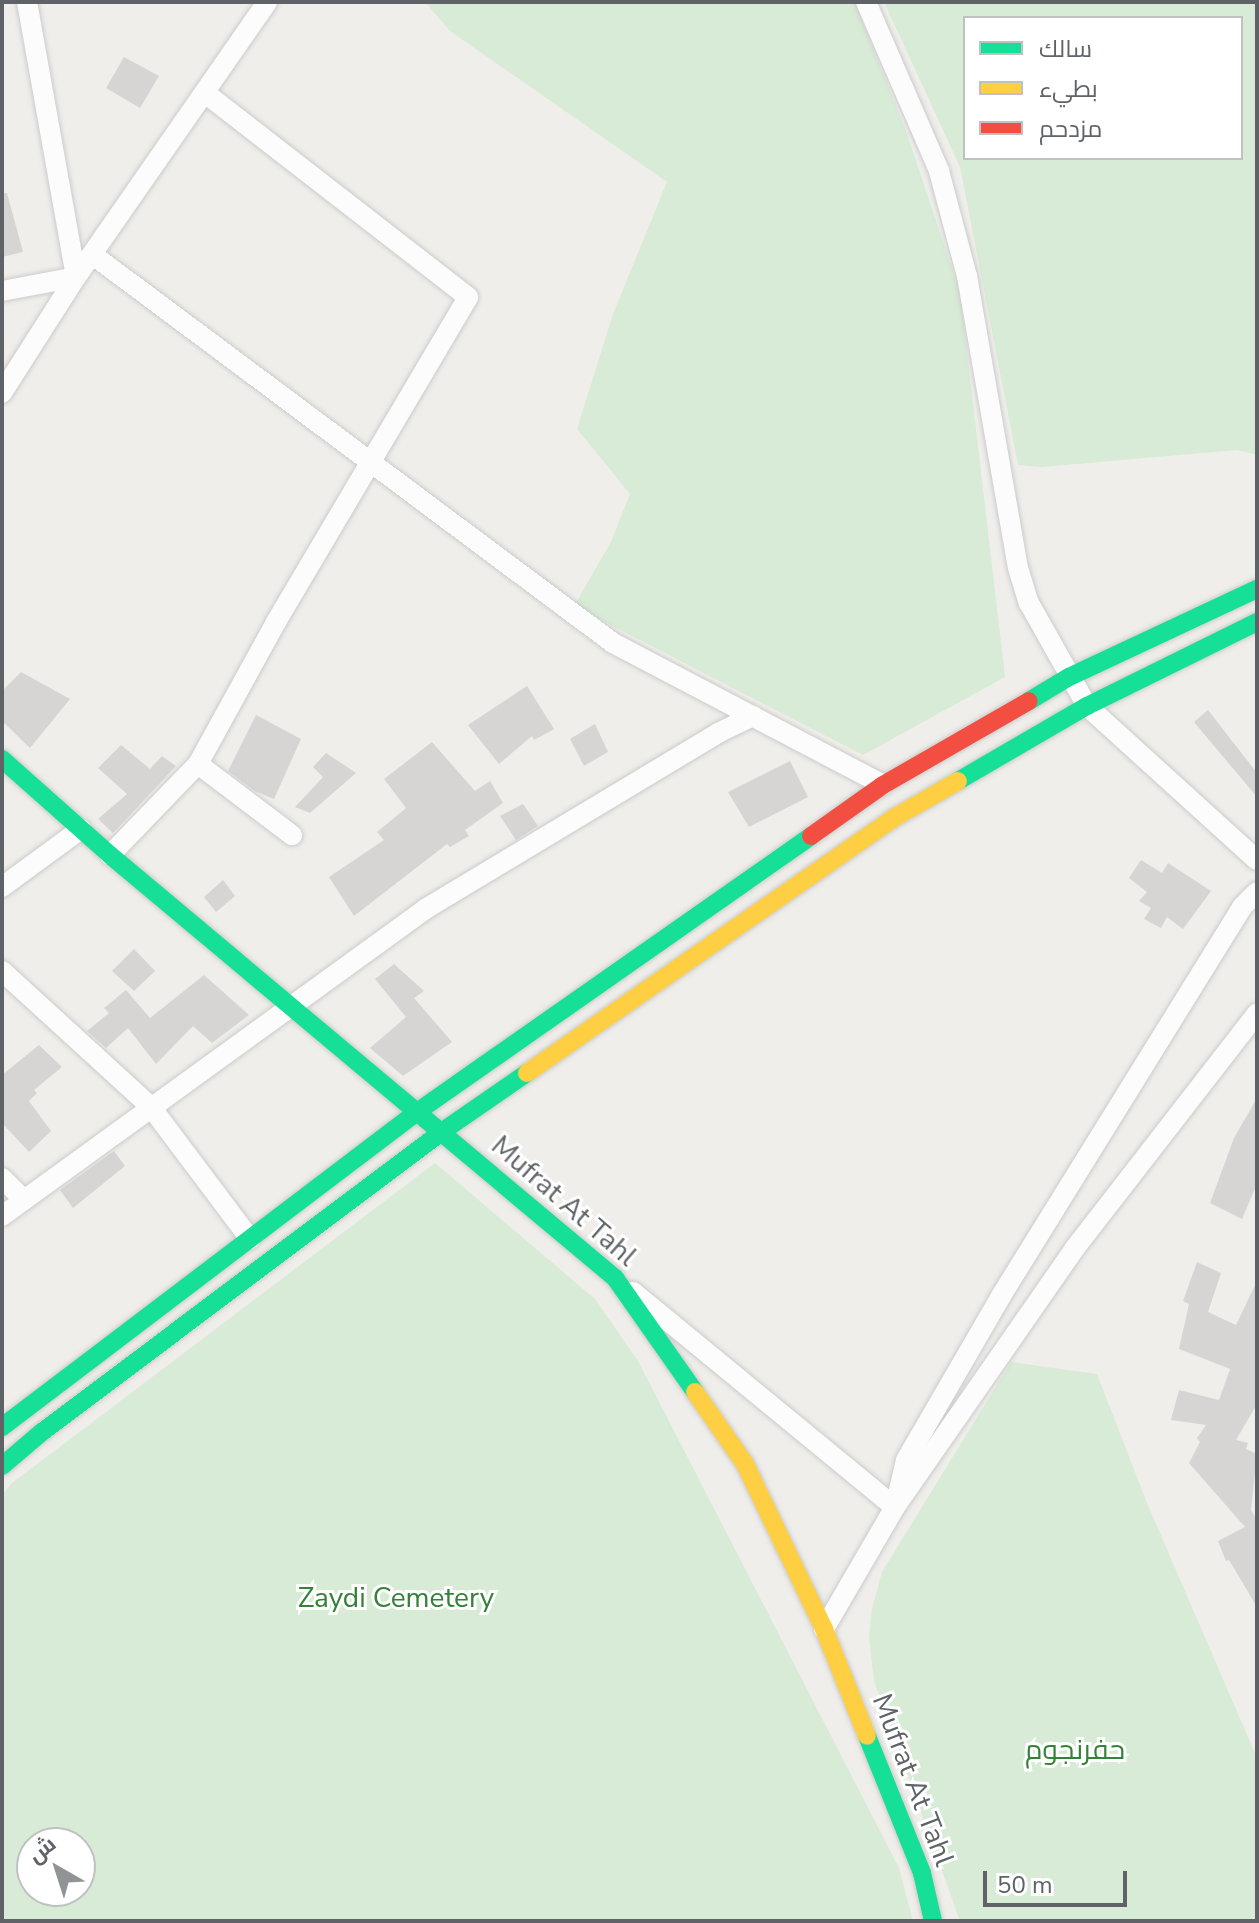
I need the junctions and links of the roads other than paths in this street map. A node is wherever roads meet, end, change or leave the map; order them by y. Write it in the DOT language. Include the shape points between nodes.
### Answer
graph roads {
  1 [pos="27,2"];
  2 [pos="267,2"];
  3 [pos="866,2"];
  4 [pos="205,93"];
  5 [pos="93,255"];
  6 [pos="76,277"];
  7 [pos="2,291"];
  8 [pos="2,393"];
  9 [pos="369,462"];
  10 [pos="1257,589"];
  11 [pos="1257,622"];
  12 [pos="1069,677"];
  13 [pos="1087,706"];
  14 [pos="753,716"];
  15 [pos="2,759"];
  16 [pos="198,764"];
  17 [pos="883,785"];
  18 [pos="81,829"];
  19 [pos="292,835"];
  20 [pos="110,855"];
  21 [pos="1257,860"];
  22 [pos="2,887"];
  23 [pos="1257,892"];
  24 [pos="2,971"];
  25 [pos="291,1003"];
  26 [pos="1257,1013"];
  27 [pos="151,1107"];
  28 [pos="417,1112"];
  29 [pos="440,1133"];
  30 [pos="2,1178"];
  31 [pos="24,1200"];
  32 [pos="2,1216"];
  33 [pos="250,1239"];
  34 [pos="615,1278"];
  35 [pos="2,1427"];
  36 [pos="2,1466"];
  37 [pos="895,1507"];
  38 [pos="824,1629"];
  39 [pos="933,1921"];
  1 -- 6 [label="street"];
  2 -- 4 [label="street"];
  3 -- 12 [label="street" via="939,171 967,276 1018,568 1029,603"];
  4 -- 5 [label="street"];
  4 -- 9 [label="street" via="468,297"];
  5 -- 6 [label="street"];
  5 -- 9 [label="street"];
  6 -- 7 [label="street"];
  6 -- 8 [label="street"];
  9 -- 14 [label="street" via="613,643"];
  9 -- 16 [label="street"];
  10 -- 12 [label="main road"];
  11 -- 13 [label="main road"];
  12 -- 13 [label="street"];
  12 -- 17 [label="main road"];
  13 -- 21 [label="street"];
  13 -- 29 [label="main road" via="892,819"];
  14 -- 17 [label="street"];
  14 -- 25 [label="street" via="427,908"];
  15 -- 18 [label="main road, Mufrat At Tahl"];
  16 -- 19 [label="street"];
  16 -- 20 [label="street"];
  17 -- 28 [label="main road"];
  18 -- 20 [label="main road, Mufrat At Tahl"];
  18 -- 22 [label="street"];
  20 -- 25 [label="main road, Mufrat At Tahl"];
  23 -- 37 [label="street" via="1242,907 1001,1296 906,1460"];
  24 -- 27 [label="street"];
  25 -- 27 [label="street"];
  25 -- 28 [label="main road, Mufrat At Tahl"];
  26 -- 37 [label="street" via="1075,1248"];
  27 -- 31 [label="street"];
  27 -- 33 [label="street"];
  28 -- 29 [label="main road, Mufrat At Tahl"];
  28 -- 33 [label="main road"];
  29 -- 34 [label="main road, Mufrat At Tahl"];
  29 -- 36 [label="main road"];
  30 -- 31 [label="street"];
  31 -- 32 [label="street"];
  33 -- 35 [label="main road"];
  34 -- 37 [label="street"];
  34 -- 38 [label="main road, Mufrat At Tahl" via="745,1464"];
  37 -- 38 [label="street"];
  38 -- 39 [label="main road, Mufrat At Tahl" via="922,1873"];
}
